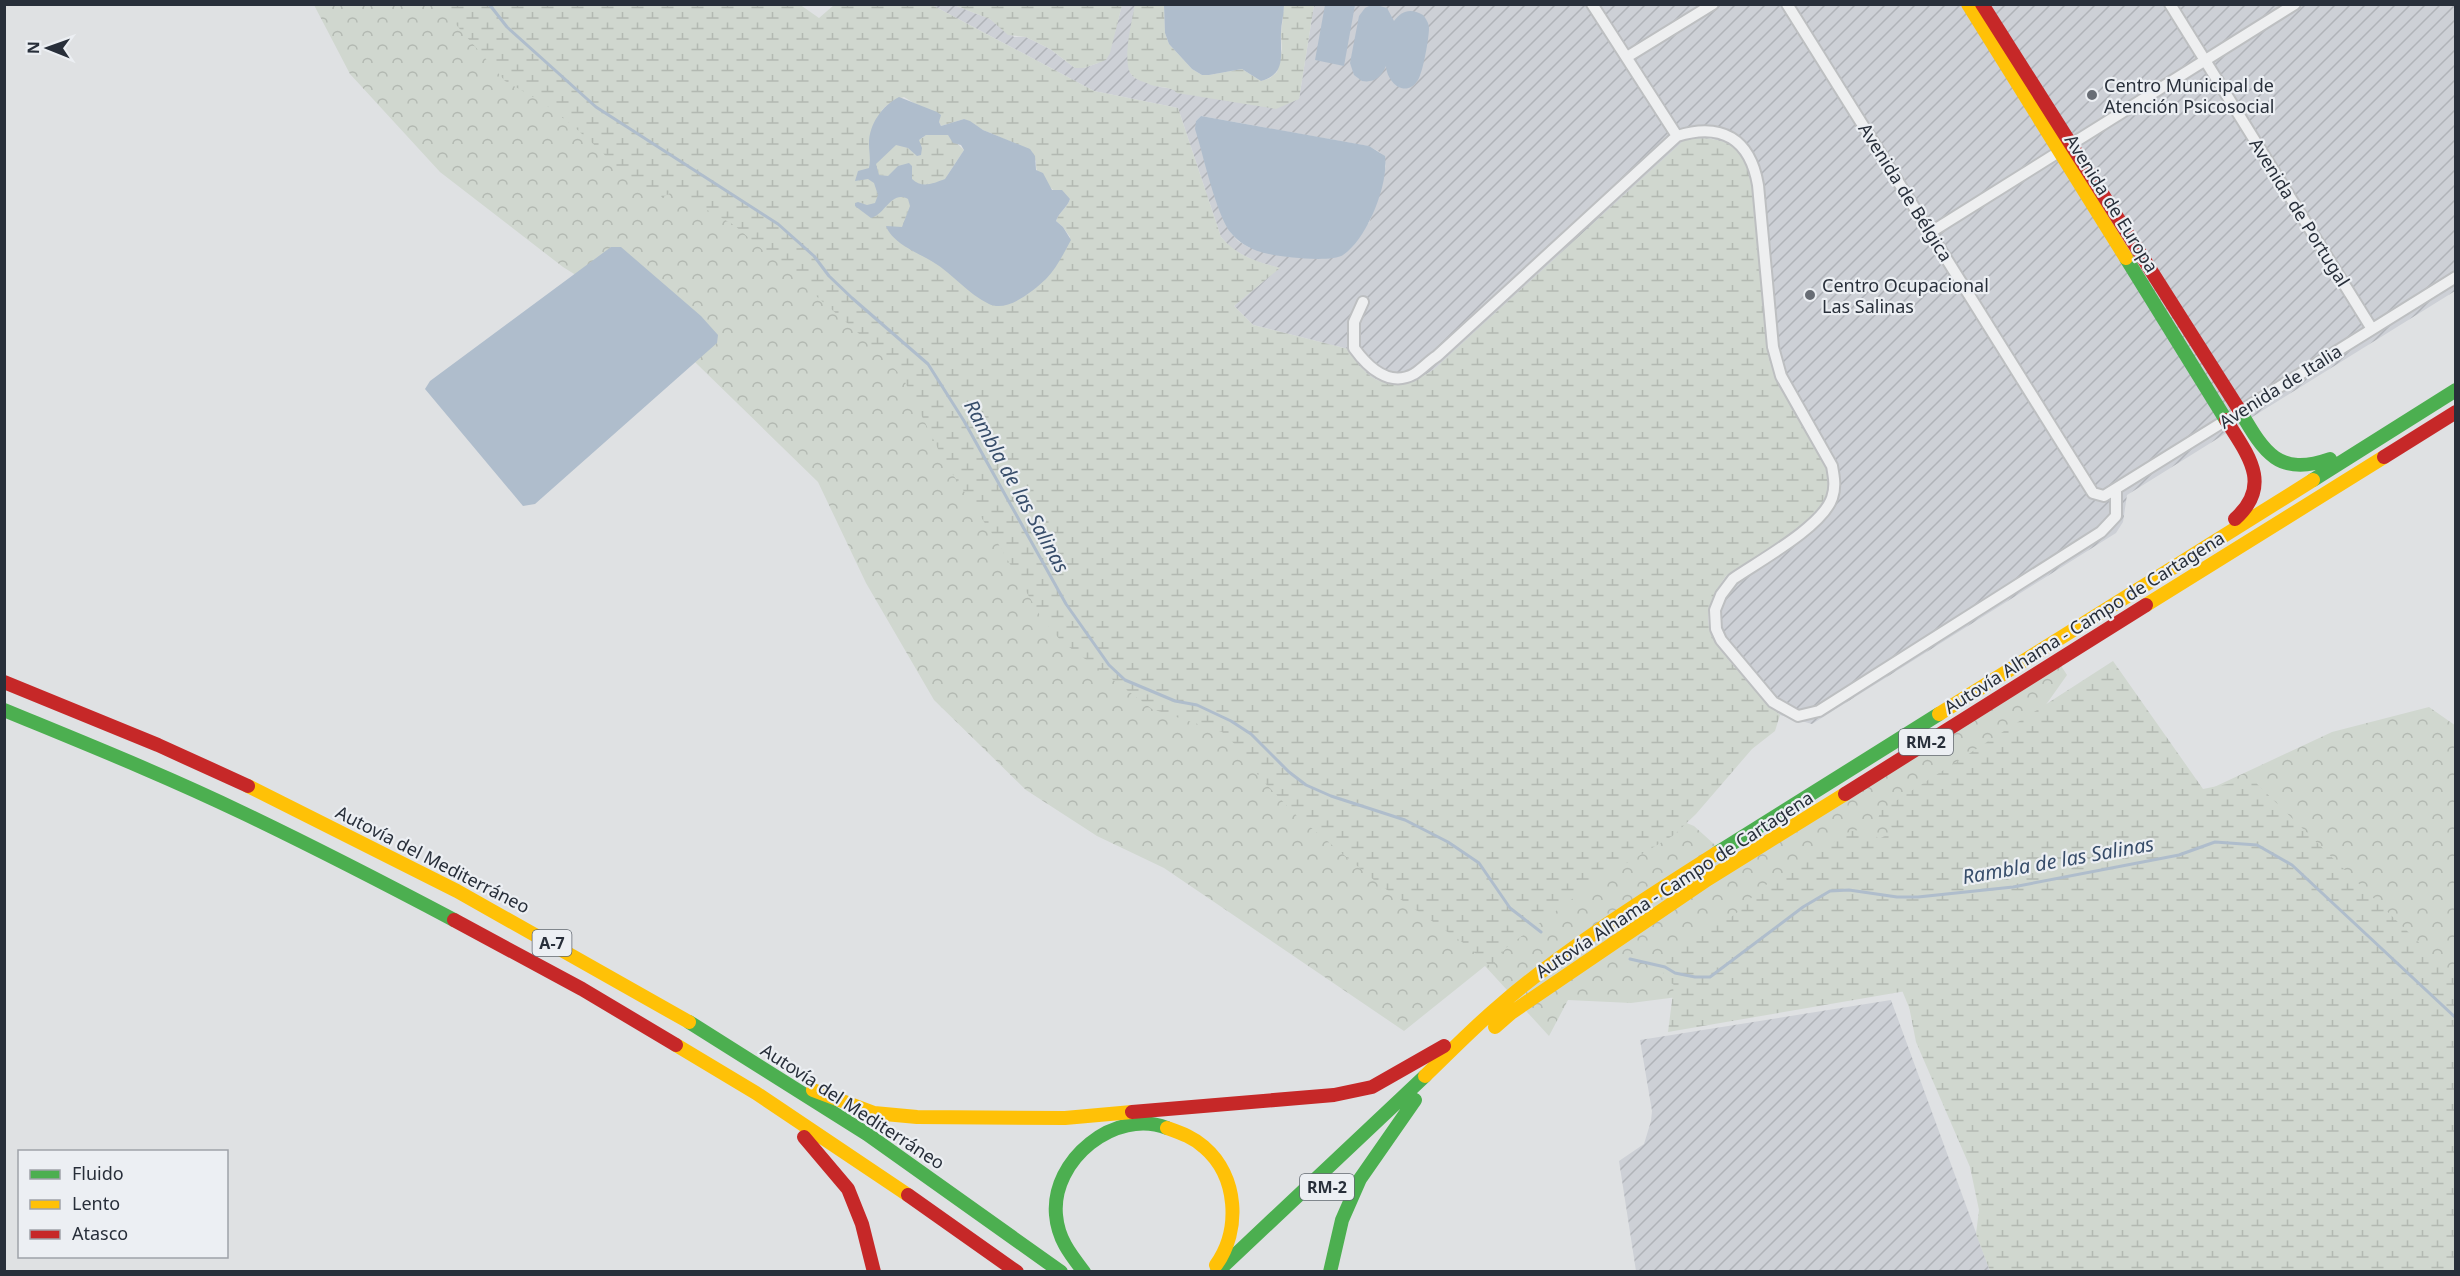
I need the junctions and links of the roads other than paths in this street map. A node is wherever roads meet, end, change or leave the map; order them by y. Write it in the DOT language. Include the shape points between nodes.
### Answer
graph roads {
  1 [pos="1592,4"];
  2 [pos="1713,4"];
  3 [pos="1787,4"];
  4 [pos="1968,4"];
  5 [pos="1983,4"];
  6 [pos="2170,4"];
  7 [pos="2295,4"];
  8 [pos="1627,57"];
  9 [pos="2205,61"];
  10 [pos="1677,136"];
  11 [pos="2065,148"];
  12 [pos="1931,232"];
  13 [pos="2456,277"];
  14 [pos="1363,302"];
  15 [pos="2372,328"];
  16 [pos="2456,384"];
  17 [pos="2456,390"];
  18 [pos="2240,411"];
  19 [pos="2456,412"];
  20 [pos="2226,420"];
  21 [pos="2116,489"];
  22 [pos="2104,496"];
  23 [pos="2205,546"];
  24 [pos="4,682"];
  25 [pos="4,710"];
  26 [pos="493,942"];
  27 [pos="1499,1006"];
  28 [pos="775,1075"];
  29 [pos="1415,1100"];
  30 [pos="804,1137"];
  31 [pos="874,1272"];
  32 [pos="1000,1272"];
  33 [pos="1017,1272"];
  34 [pos="1061,1272"];
  35 [pos="1084,1272"];
  36 [pos="1210,1272"];
  37 [pos="1217,1272"];
  38 [pos="1235,1272"];
  39 [pos="1330,1272"];
  1 -- 8 [label="street"];
  2 -- 8 [label="street"];
  3 -- 12 [label="street, Avenida de Bélgica"];
  4 -- 11 [label="main road, Avenida de Europa"];
  5 -- 11 [label="main road, Avenida de Europa"];
  6 -- 9 [label="street, Avenida de Portugal"];
  7 -- 9 [label="street"];
  8 -- 10 [label="street"];
  9 -- 11 [label="street"];
  9 -- 15 [label="street, Avenida de Portugal"];
  10 -- 14 [label="street" via="1413,374 1390,378 1373,370 1354,348 1354,322"];
  10 -- 21 [label="street" via="1694,131 1722,135 1749,155 1758,185 1773,347 1781,376 1832,466 1835,481 1832,500 1816,522 1733,579 1717,602 1716,628 1721,640 1773,702 1798,716 1818,711 2101,532 2116,516"];
  11 -- 12 [label="street"];
  11 -- 18 [label="main road, Avenida de Europa"];
  11 -- 20 [label="main road, Avenida de Europa"];
  12 -- 22 [label="street, Avenida de Bélgica" via="2093,493"];
  13 -- 15 [label="street, Avenida de Italia"];
  15 -- 18 [label="street, Avenida de Italia"];
  16 -- 18 [label="main road, Avenida de Europa" via="2337,456 2299,467 2278,460 2260,446"];
  17 -- 23 [label="main road, Autovía Alhama - Campo de Cartagena / RM-2"];
  18 -- 20 [label="street, Avenida de Italia"];
  19 -- 29 [label="main road, Autovía Alhama - Campo de Cartagena / RM-2" via="1708,879 1511,1013"];
  20 -- 21 [label="street, Avenida de Italia"];
  20 -- 23 [label="main road, Avenida de Europa" via="2253,465 2256,486 2251,502 2240,516 2210,536"];
  21 -- 22 [label="street, Avenida de Italia"];
  23 -- 27 [label="main road, Autovía Alhama - Campo de Cartagena / RM-2" via="1665,886"];
  24 -- 28 [label="main road, Autovía del Mediterráneo / A-7" via="226,776 451,887 651,999"];
  25 -- 26 [label="main road, A-7" via="241,812"];
  26 -- 30 [label="main road"];
  26 -- 33 [label="main road, A-7" via="582,989 756,1093"];
  27 -- 28 [label="main road" via="1488,1008 1445,1046 1372,1087 1334,1095 1065,1118 917,1118 874,1113"];
  27 -- 37 [label="main road, RM-2"];
  28 -- 34 [label="main road, Autovía del Mediterráneo / A-7" via="867,1134"];
  29 -- 38 [label="main road, RM-2"];
  29 -- 39 [label="main road" via="1360,1179 1342,1220"];
  30 -- 31 [label="main road" via="842,1180 854,1203"];
  30 -- 32 [label="main road"];
  35 -- 36 [label="main road" via="1064,1247 1057,1220 1057,1196 1067,1166 1091,1140 1116,1127 1142,1122 1175,1128 1202,1144 1223,1167 1233,1200 1233,1229 1222,1258"];
}
